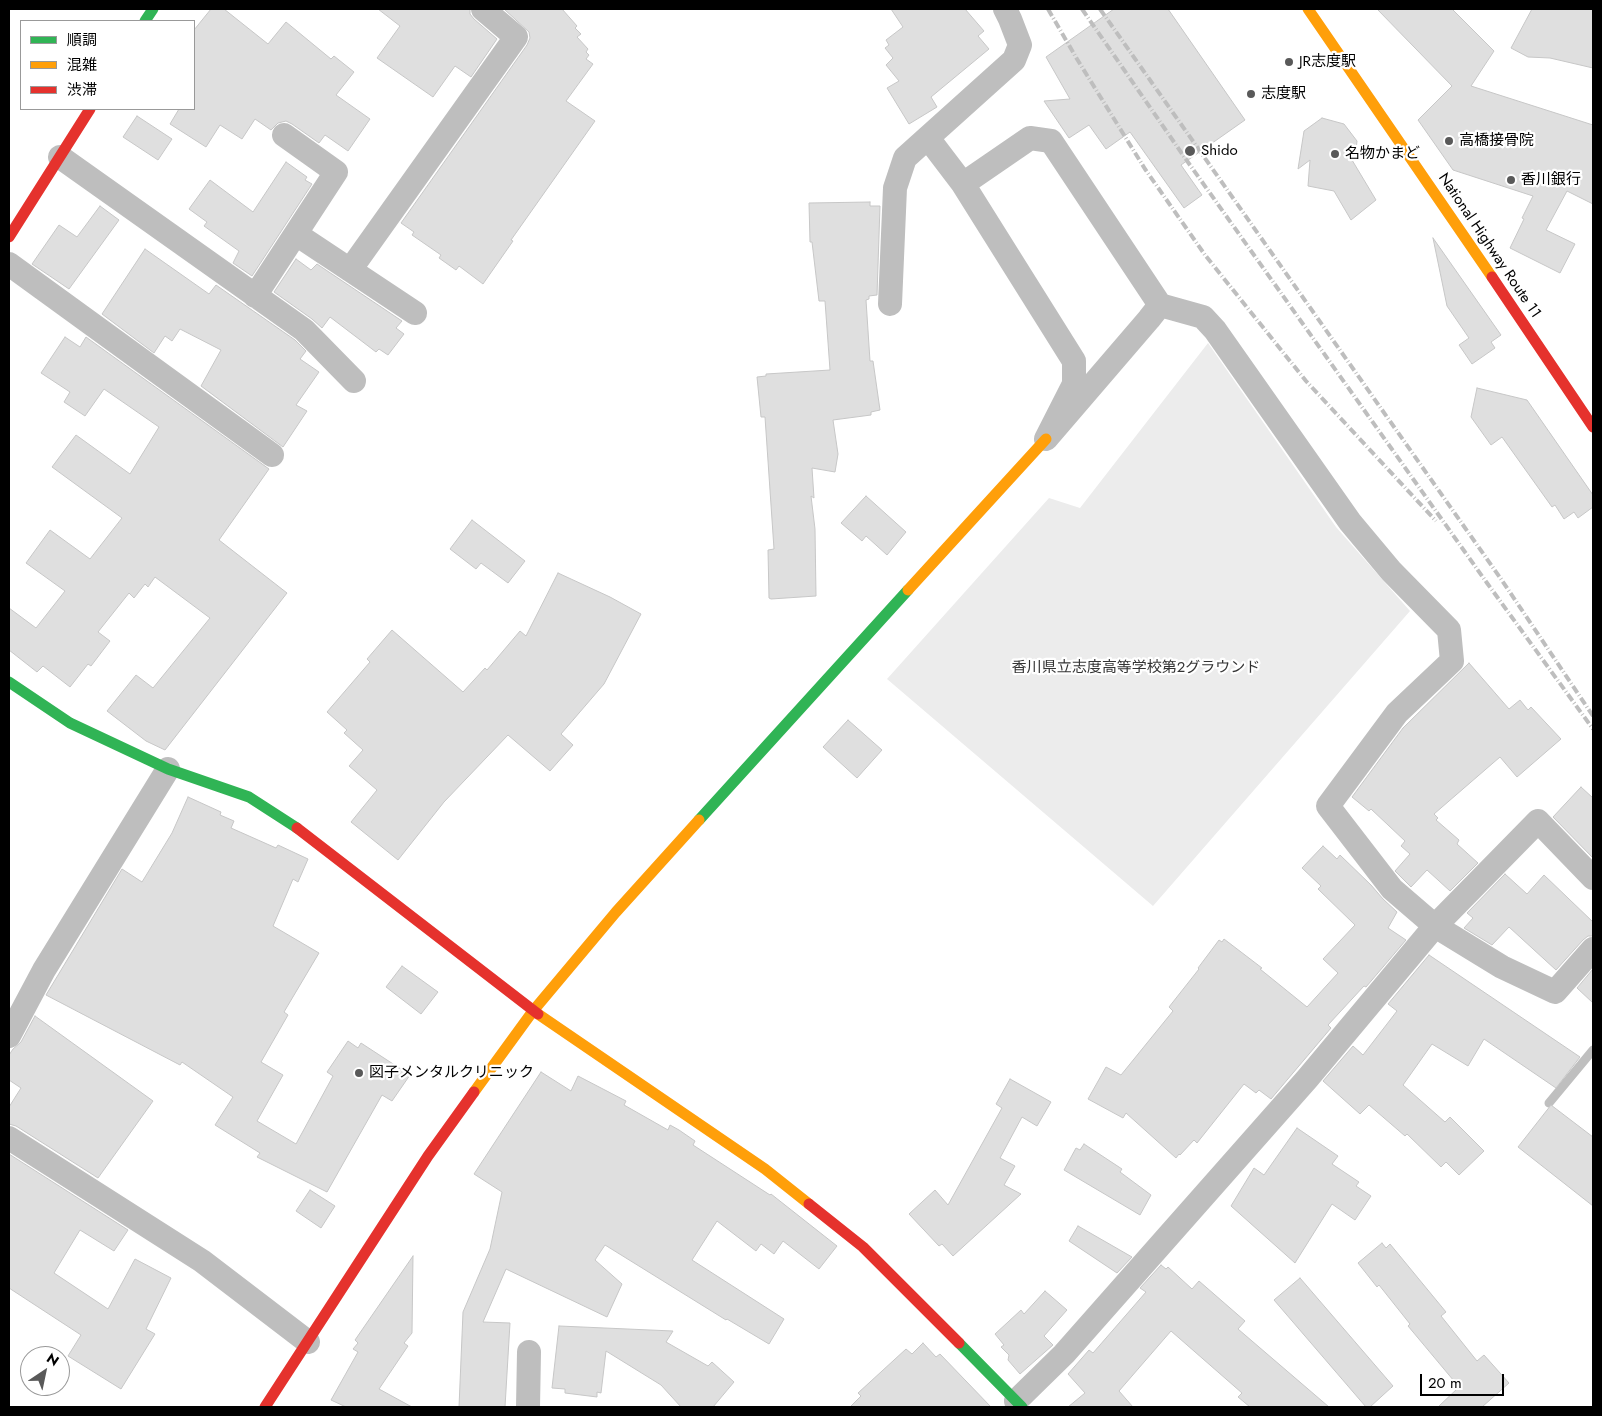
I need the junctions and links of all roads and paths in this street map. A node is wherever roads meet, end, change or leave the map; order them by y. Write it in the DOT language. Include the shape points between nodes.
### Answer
graph roads {
  1 [pos="153,9"];
  2 [pos="483,9"];
  3 [pos="1005,9"];
  4 [pos="1308,9"];
  5 [pos="146,20"];
  6 [pos="89,110"];
  7 [pos="284,135"];
  8 [pos="928,138"];
  9 [pos="60,157"];
  10 [pos="963,184"];
  11 [pos="296,234"];
  12 [pos="9,237"];
  13 [pos="9,264"];
  14 [pos="350,270"];
  15 [pos="255,296"];
  16 [pos="890,304"];
  17 [pos="1160,305"];
  18 [pos="415,313"];
  19 [pos="354,381"];
  20 [pos="1593,427"];
  21 [pos="1046,439"];
  22 [pos="272,455"];
  23 [pos="9,682"];
  24 [pos="168,769"];
  25 [pos="1593,878"];
  26 [pos="1435,926"];
  27 [pos="1593,949"];
  28 [pos="533,1011"];
  29 [pos="9,1036"];
  30 [pos="9,1138"];
  31 [pos="308,1342"];
  32 [pos="530,1352"];
  33 [pos="1019,1404"];
  34 [pos="265,1407"];
  35 [pos="528,1407"];
  1 -- 5 [label="main road"];
  2 -- 14 [label="street" via="516,36"];
  3 -- 8 [label="street" via="1020,45 1014,60"];
  4 -- 20 [label="main road, National Highway Route 11"];
  6 -- 9 [label="main road"];
  7 -- 11 [label="street" via="336,172"];
  8 -- 10 [label="street"];
  8 -- 16 [label="street" via="905,158 895,188"];
  9 -- 12 [label="main road"];
  9 -- 15 [label="street"];
  10 -- 17 [label="street" via="1030,138 1051,141"];
  10 -- 21 [label="street" via="1074,361 1074,384"];
  11 -- 14 [label="street"];
  11 -- 15 [label="street"];
  13 -- 22 [label="street"];
  14 -- 18 [label="street"];
  15 -- 19 [label="street" via="304,330"];
  17 -- 21 [label="street"];
  17 -- 26 [label="street" via="1203,317 1350,522 1391,571 1449,630 1452,661 1396,713 1328,806 1392,889"];
  21 -- 28 [label="main road" via="616,912"];
  23 -- 24 [label="main road" via="70,723"];
  24 -- 28 [label="main road" via="249,797 299,829"];
  24 -- 29 [label="street" via="44,970"];
  25 -- 26 [label="street" via="1538,821"];
  26 -- 27 [label="street" via="1502,967 1555,992"];
  26 -- 33 [label="street" via="1307,1079"];
  28 -- 31 [label="main road" via="428,1156"];
  28 -- 33 [label="main road" via="765,1169 864,1247"];
  30 -- 31 [label="street" via="202,1261"];
  31 -- 34 [label="main road"];
  32 -- 35 [label="street"];
}
